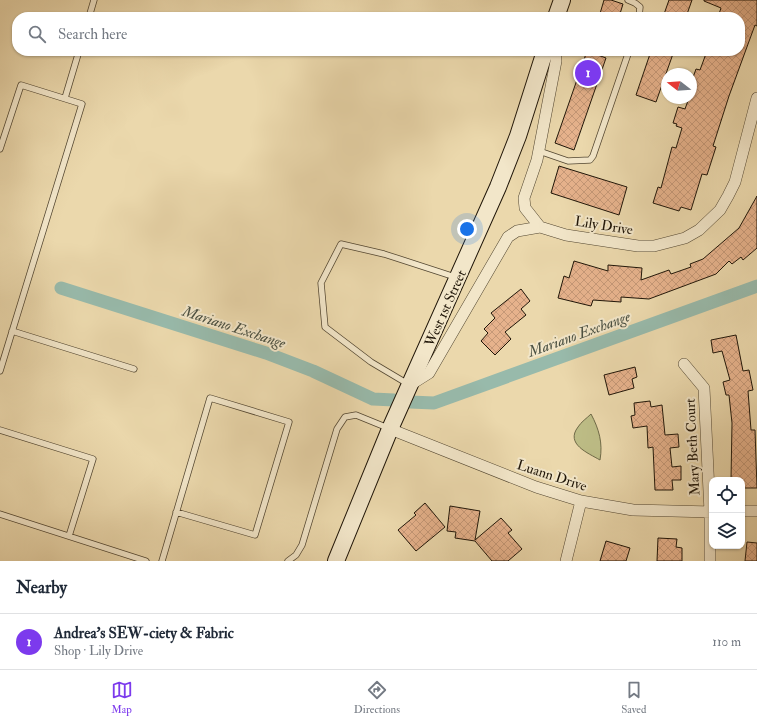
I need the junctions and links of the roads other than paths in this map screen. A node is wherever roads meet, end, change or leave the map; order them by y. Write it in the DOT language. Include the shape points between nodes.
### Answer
graph roads {
  1 [pos="94,0"];
  2 [pos="562,0"];
  3 [pos="628,0"];
  4 [pos="90,12"];
  5 [pos="558,12"];
  6 [pos="640,12"];
  7 [pos="78,56"];
  8 [pos="543,56"];
  9 [pos="556,56"];
  10 [pos="627,56"];
  11 [pos="65,98"];
  12 [pos="757,98"];
  13 [pos="0,149"];
  14 [pos="539,152"];
  15 [pos="540,227"];
  16 [pos="458,278"];
  17 [pos="12,331"];
  18 [pos="684,364"];
  19 [pos="134,369"];
  20 [pos="0,371"];
  21 [pos="410,385"];
  22 [pos="390,429"];
  23 [pos="0,430"];
  24 [pos="709,477"];
  25 [pos="581,501"];
  26 [pos="757,510"];
  27 [pos="745,511"];
  28 [pos="176,512"];
  29 [pos="709,512"];
  30 [pos="711,513"];
  31 [pos="0,514"];
  32 [pos="69,536"];
  33 [pos="146,561"];
  34 [pos="162,561"];
  35 [pos="288,561"];
  36 [pos="336,561"];
  37 [pos="566,561"];
  38 [pos="710,561"];
  1 -- 4 [label="lane"];
  2 -- 5 [label="main road"];
  3 -- 6 [label="lane" via="640,7"];
  7 -- 11 [label="lane"];
  8 -- 16 [label="main road, West 1st Street" via="518,136 481,229"];
  9 -- 14 [label="street"];
  10 -- 14 [label="lane" via="594,156 590,160 568,161"];
  11 -- 13 [label="lane" via="21,85"];
  11 -- 17 [label="lane" via="82,104"];
  12 -- 15 [label="street, Lily Drive" via="735,182 720,210 699,230 670,243 638,246 566,235"];
  14 -- 15 [label="street" via="524,198 525,208"];
  15 -- 21 [label="street" via="517,231 508,237 428,373"];
  16 -- 21 [label="main road, West 1st Street"];
  16 -- 21 [label="lane" via="384,254 341,244 321,283 325,327 371,362"];
  17 -- 19 [label="lane"];
  17 -- 20 [label="lane"];
  18 -- 24 [label="street, Mary Beth Court" via="704,388"];
  21 -- 22 [label="main road, West 1st Street"];
  22 -- 25 [label="street, Luann Drive" via="536,487"];
  22 -- 35 [label="lane" via="356,415 345,417 337,428 302,545 296,555"];
  22 -- 36 [label="main road, West 1st Street"];
  23 -- 32 [label="lane" via="93,459"];
  25 -- 29 [label="street, Luann Drive" via="633,510"];
  25 -- 37 [label="street"];
  26 -- 27 [label="street"];
  28 -- 28 [label="lane" via="210,398 289,422 255,535"];
  28 -- 34 [label="lane"];
  30 -- 38 [label="street, Mary Beth Court"];
  31 -- 32 [label="lane"];
  32 -- 33 [label="lane"];
}
